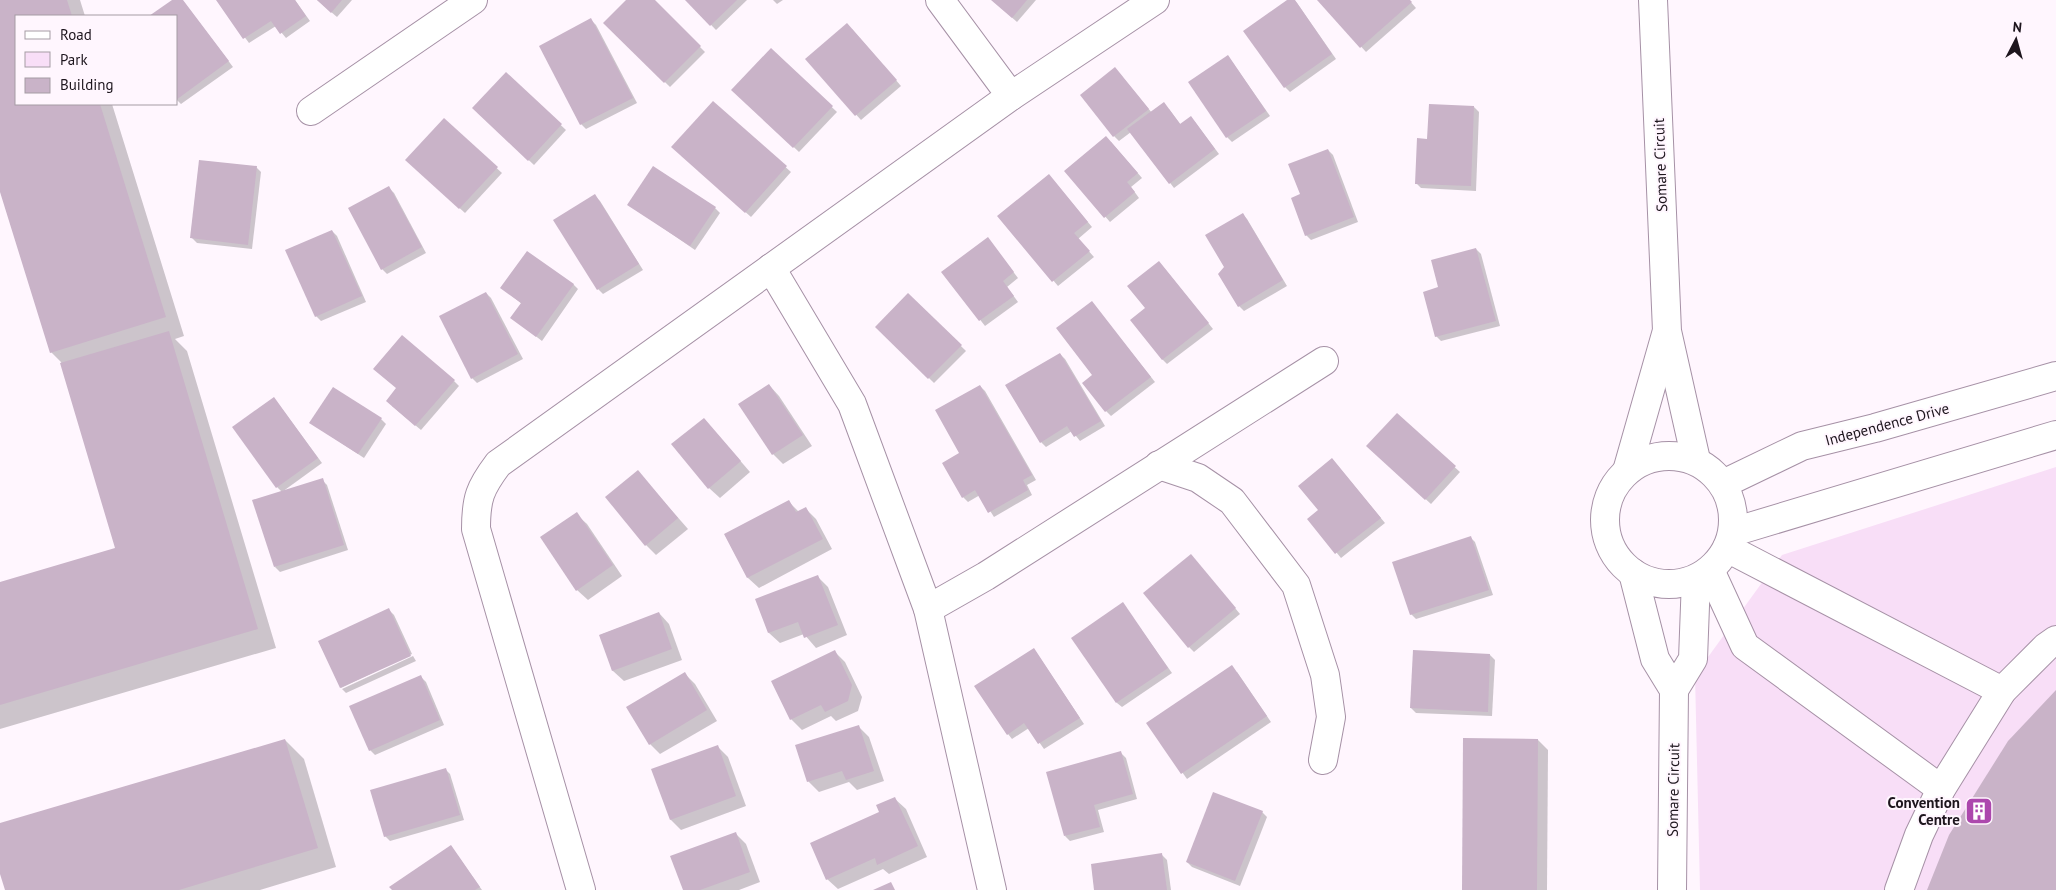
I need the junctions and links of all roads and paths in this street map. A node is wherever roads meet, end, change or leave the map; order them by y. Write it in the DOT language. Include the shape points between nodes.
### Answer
graph roads {
  1 [pos="473,0"];
  2 [pos="940,0"];
  3 [pos="1155,0"];
  4 [pos="1653,0"];
  5 [pos="1011,96"];
  6 [pos="311,111"];
  7 [pos="771,268"];
  8 [pos="1667,331"];
  9 [pos="1324,361"];
  10 [pos="2056,376"];
  11 [pos="2056,435"];
  12 [pos="1696,460"];
  13 [pos="1158,465"];
  14 [pos="1627,470"];
  15 [pos="1723,484"];
  16 [pos="1730,540"];
  17 [pos="1633,573"];
  18 [pos="1703,574"];
  19 [pos="928,609"];
  20 [pos="2056,640"];
  21 [pos="1674,690"];
  22 [pos="2002,690"];
  23 [pos="1324,760"];
  24 [pos="1940,790"];
  25 [pos="582,890"];
  26 [pos="992,890"];
  27 [pos="1672,890"];
  28 [pos="1899,890"];
  1 -- 6 [label="street"];
  2 -- 5 [label="street"];
  3 -- 5 [label="street"];
  4 -- 8 [label="street, Somare Circuit"];
  5 -- 7 [label="street"];
  7 -- 19 [label="street" via="852,404"];
  7 -- 25 [label="street" via="498,464 484,483 476,505 476,529"];
  8 -- 12 [label="street, Somare Circuit"];
  8 -- 14 [label="street, Somare Circuit"];
  9 -- 13 [label="street"];
  10 -- 15 [label="street, Independence Drive" via="1802,446"];
  11 -- 16 [label="street"];
  12 -- 14 [label="street" via="1660,456"];
  12 -- 15 [label="street"];
  13 -- 19 [label="street" via="986,576"];
  13 -- 23 [label="street" via="1198,478 1232,501 1296,584 1325,675 1331,717"];
  14 -- 17 [label="street" via="1615,483 1604,514 1611,548"];
  15 -- 16 [label="street" via="1731,499 1734,515"];
  16 -- 18 [label="street"];
  16 -- 22 [label="street"];
  17 -- 18 [label="street" via="1664,584 1680,583"];
  17 -- 21 [label="street" via="1655,659"];
  18 -- 21 [label="street" via="1693,659"];
  18 -- 24 [label="street" via="1745,646"];
  19 -- 26 [label="street"];
  20 -- 22 [label="street"];
  21 -- 27 [label="street, Somare Circuit"];
  22 -- 24 [label="street"];
  24 -- 28 [label="street" via="1918,835"];
}
